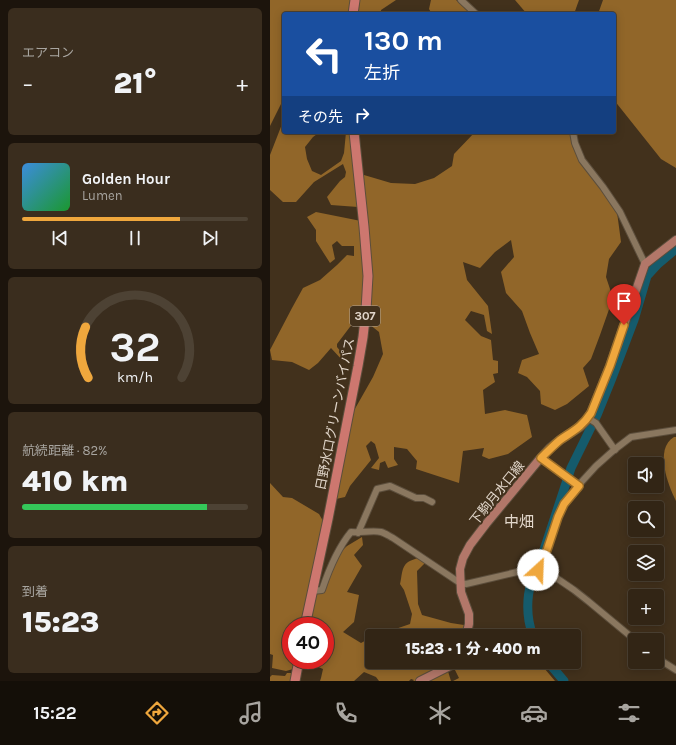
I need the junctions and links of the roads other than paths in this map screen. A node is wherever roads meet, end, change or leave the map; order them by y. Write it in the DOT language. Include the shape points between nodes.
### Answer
graph roads {
  1 [pos="355,0"];
  2 [pos="461,0"];
  3 [pos="353,12"];
  4 [pos="474,12"];
  5 [pos="354,134"];
  6 [pos="573,134"];
  7 [pos="676,240"];
  8 [pos="645,264"];
  9 [pos="589,418"];
  10 [pos="676,430"];
  11 [pos="615,450"];
  12 [pos="541,458"];
  13 [pos="579,486"];
  14 [pos="432,502"];
  15 [pos="358,533"];
  16 [pos="539,571"];
  17 [pos="460,583"];
  18 [pos="312,591"];
  19 [pos="307,617"];
  20 [pos="468,629"];
  21 [pos="628,634"];
  22 [pos="664,662"];
  23 [pos="297,669"];
  24 [pos="444,669"];
  25 [pos="676,670"];
  26 [pos="295,681"];
  27 [pos="420,681"];
  1 -- 3 [label="highway"];
  2 -- 4 [label="street"];
  5 -- 18 [label="highway, 日野水口グリーンバイパス / 307" via="368,276 363,337"];
  6 -- 8 [label="street" via="582,160 620,212"];
  7 -- 8 [label="main road"];
  8 -- 9 [label="main road, 下駒月水口線"];
  9 -- 11 [label="street" via="596,423"];
  9 -- 12 [label="main road, 下駒月水口線"];
  10 -- 11 [label="street" via="631,437"];
  11 -- 13 [label="street" via="596,466"];
  12 -- 13 [label="street"];
  12 -- 17 [label="main road, 下駒月水口線" via="470,545 462,558"];
  13 -- 16 [label="street" via="564,504"];
  14 -- 15 [label="street" via="390,486 375,487"];
  15 -- 17 [label="street" via="382,532"];
  15 -- 18 [label="street" via="351,532 344,540 332,562 322,590"];
  16 -- 17 [label="street" via="526,570 466,584"];
  16 -- 21 [label="street" via="555,577 574,590"];
  17 -- 20 [label="main road, 下駒月水口線" via="469,614"];
  18 -- 19 [label="highway, 日野水口グリーンバイパス / 307"];
  22 -- 25 [label="street"];
  23 -- 26 [label="highway"];
  24 -- 27 [label="main road"];
}
